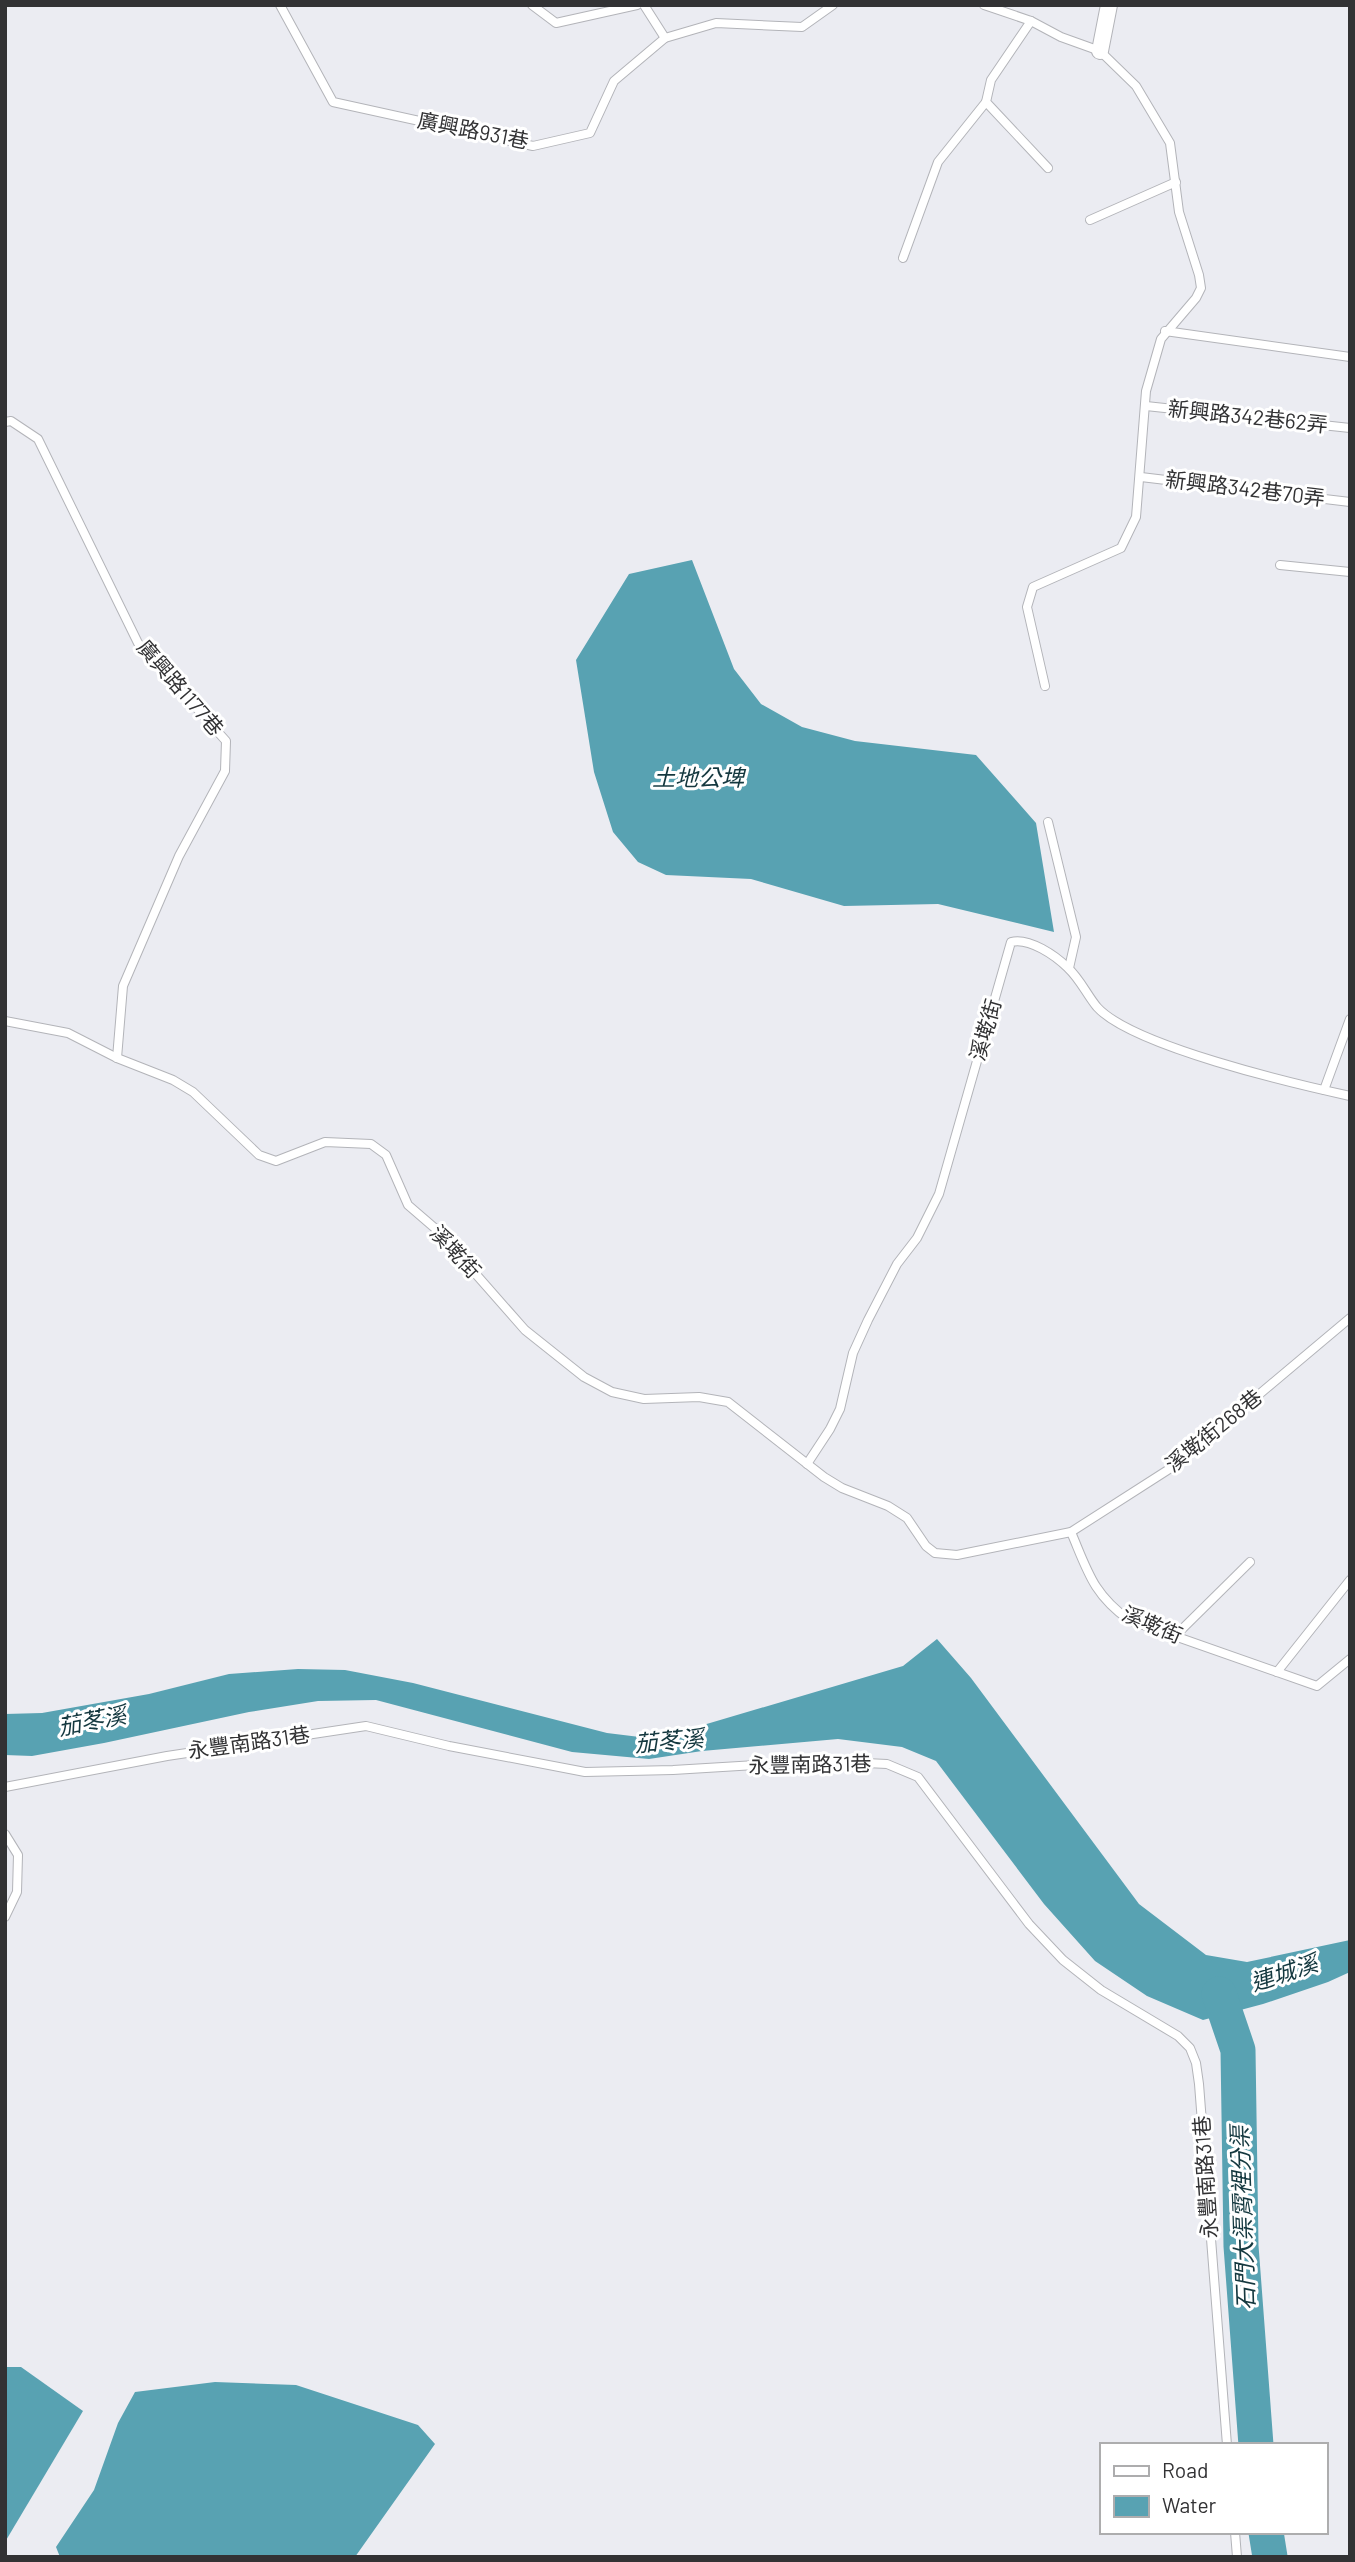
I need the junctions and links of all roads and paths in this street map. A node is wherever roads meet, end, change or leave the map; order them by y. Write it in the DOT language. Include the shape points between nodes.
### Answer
graph roads {
  1 [pos="279,5"];
  2 [pos="532,5"];
  3 [pos="637,5"];
  4 [pos="644,5"];
  5 [pos="833,5"];
  6 [pos="984,5"];
  7 [pos="1109,5"];
  8 [pos="1031,21"];
  9 [pos="665,38"];
  10 [pos="1100,51"];
  11 [pos="986,102"];
  12 [pos="1048,168"];
  13 [pos="1176,182"];
  14 [pos="1090,220"];
  15 [pos="903,258"];
  16 [pos="1165,331"];
  17 [pos="1350,357"];
  18 [pos="1146,405"];
  19 [pos="5,422"];
  20 [pos="1350,428"];
  21 [pos="1140,477"];
  22 [pos="1350,502"];
  23 [pos="1280,565"];
  24 [pos="1350,572"];
  25 [pos="1045,686"];
  26 [pos="1048,822"];
  27 [pos="1069,968"];
  28 [pos="1350,1018"];
  29 [pos="5,1021"];
  30 [pos="117,1058"];
  31 [pos="1324,1090"];
  32 [pos="1350,1096"];
  33 [pos="1350,1318"];
  34 [pos="807,1464"];
  35 [pos="1071,1532"];
  36 [pos="1250,1562"];
  37 [pos="1350,1580"];
  38 [pos="1175,1636"];
  39 [pos="1350,1660"];
  40 [pos="1277,1672"];
  41 [pos="5,1787"];
  42 [pos="5,1834"];
  43 [pos="5,1917"];
  44 [pos="1227,2443"];
  45 [pos="1235,2534"];
  46 [pos="1237,2557"];
  1 -- 9 [label="lane, 廣興路931巷" via="333,102 533,146 590,133 614,81"];
  2 -- 3 [label="lane" via="556,23"];
  4 -- 9 [label="lane"];
  5 -- 9 [label="lane, 廣興路931巷" via="803,27 716,23"];
  6 -- 8 [label="lane"];
  7 -- 10 [label="street"];
  8 -- 10 [label="lane"];
  8 -- 11 [label="lane" via="991,80"];
  10 -- 13 [label="lane" via="1136,86 1170,143"];
  11 -- 12 [label="lane"];
  11 -- 15 [label="lane" via="938,162"];
  13 -- 14 [label="lane"];
  13 -- 16 [label="lane" via="1179,212 1200,288"];
  16 -- 17 [label="lane"];
  16 -- 18 [label="lane"];
  18 -- 20 [label="lane, 新興路342巷62弄"];
  18 -- 21 [label="lane"];
  19 -- 30 [label="lane, 廣興路1177巷" via="11,421 38,439 138,643 226,741 225,771 179,856 123,986"];
  21 -- 22 [label="lane, 新興路342巷70弄"];
  21 -- 25 [label="lane" via="1136,517 1121,548 1033,587 1027,607"];
  23 -- 24 [label="lane"];
  26 -- 27 [label="lane" via="1076,937"];
  27 -- 31 [label="lane, 溪墘街" via="1098,1008 1145,1037"];
  27 -- 34 [label="lane, 溪墘街" via="1038,947 1011,942 939,1194 868,1320 853,1353 839,1409"];
  28 -- 31 [label="lane"];
  29 -- 30 [label="lane, 溪墘街" via="68,1034"];
  30 -- 34 [label="lane, 溪墘街" via="193,1092 259,1155 276,1161 325,1142 371,1144 386,1155 408,1205 437,1230 525,1330 584,1377 612,1392 644,1399 699,1397 728,1402"];
  31 -- 32 [label="lane, 溪墘街"];
  33 -- 35 [label="lane, 溪墘街268巷" via="1174,1466"];
  34 -- 35 [label="lane, 溪墘街" via="842,1488 907,1518 935,1553 957,1555"];
  35 -- 38 [label="lane, 溪墘街" via="1093,1584 1108,1605 1129,1620"];
  36 -- 38 [label="lane"];
  37 -- 40 [label="lane"];
  38 -- 40 [label="lane, 溪墘街"];
  39 -- 40 [label="lane, 溪墘街" via="1317,1686"];
  41 -- 44 [label="lane, 永豐南路31巷" via="167,1755 366,1726 585,1772 824,1761 887,1764 918,1777 1029,1924 1063,1960 1190,2048 1199,2084"];
  42 -- 43 [label="lane" via="18,1855 17,1892"];
  45 -- 46 [label="lane"];
}
